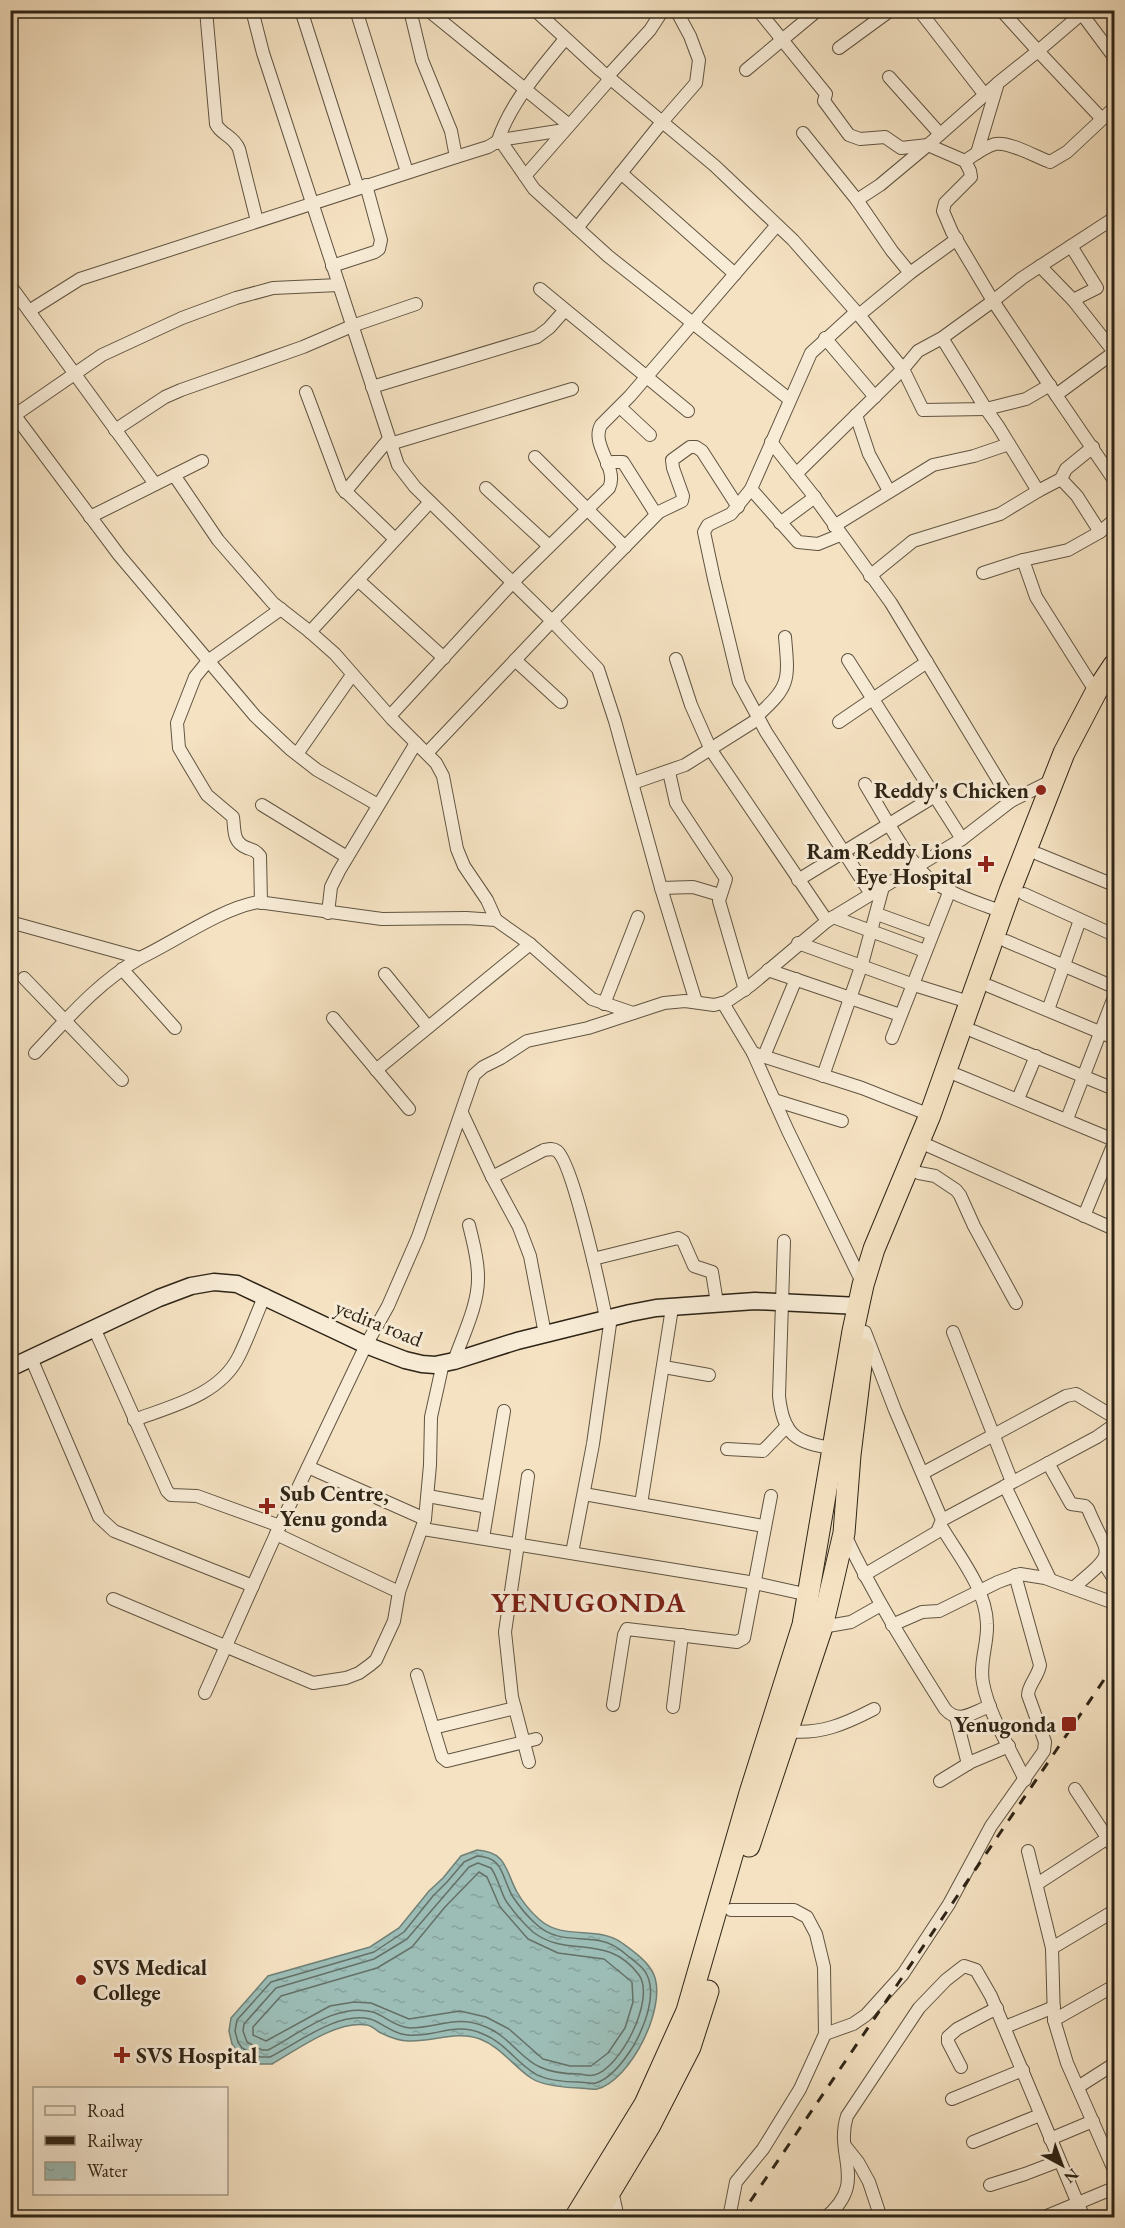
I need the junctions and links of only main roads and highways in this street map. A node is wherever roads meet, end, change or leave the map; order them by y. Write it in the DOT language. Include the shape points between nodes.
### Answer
graph roads {
  1 [pos="1114,665"];
  2 [pos="1105,689"];
  3 [pos="859,1306"];
  4 [pos="10,1368"];
  5 [pos="575,2217"];
  6 [pos="594,2217"];
  1 -- 2 [label="highway"];
  2 -- 3 [label="highway" via="1064,753 930,1115 878,1239"];
  2 -- 6 [label="highway" via="1038,854 868,1304 844,1533 822,1627 750,1845 690,2048 612,2192"];
  3 -- 4 [label="main road, yedira road" via="783,1301 647,1310 448,1362 422,1364 366,1345 265,1295 237,1284 214,1282 159,1298"];
  3 -- 5 [label="highway" via="803,1625 687,2010 645,2104"];
}
